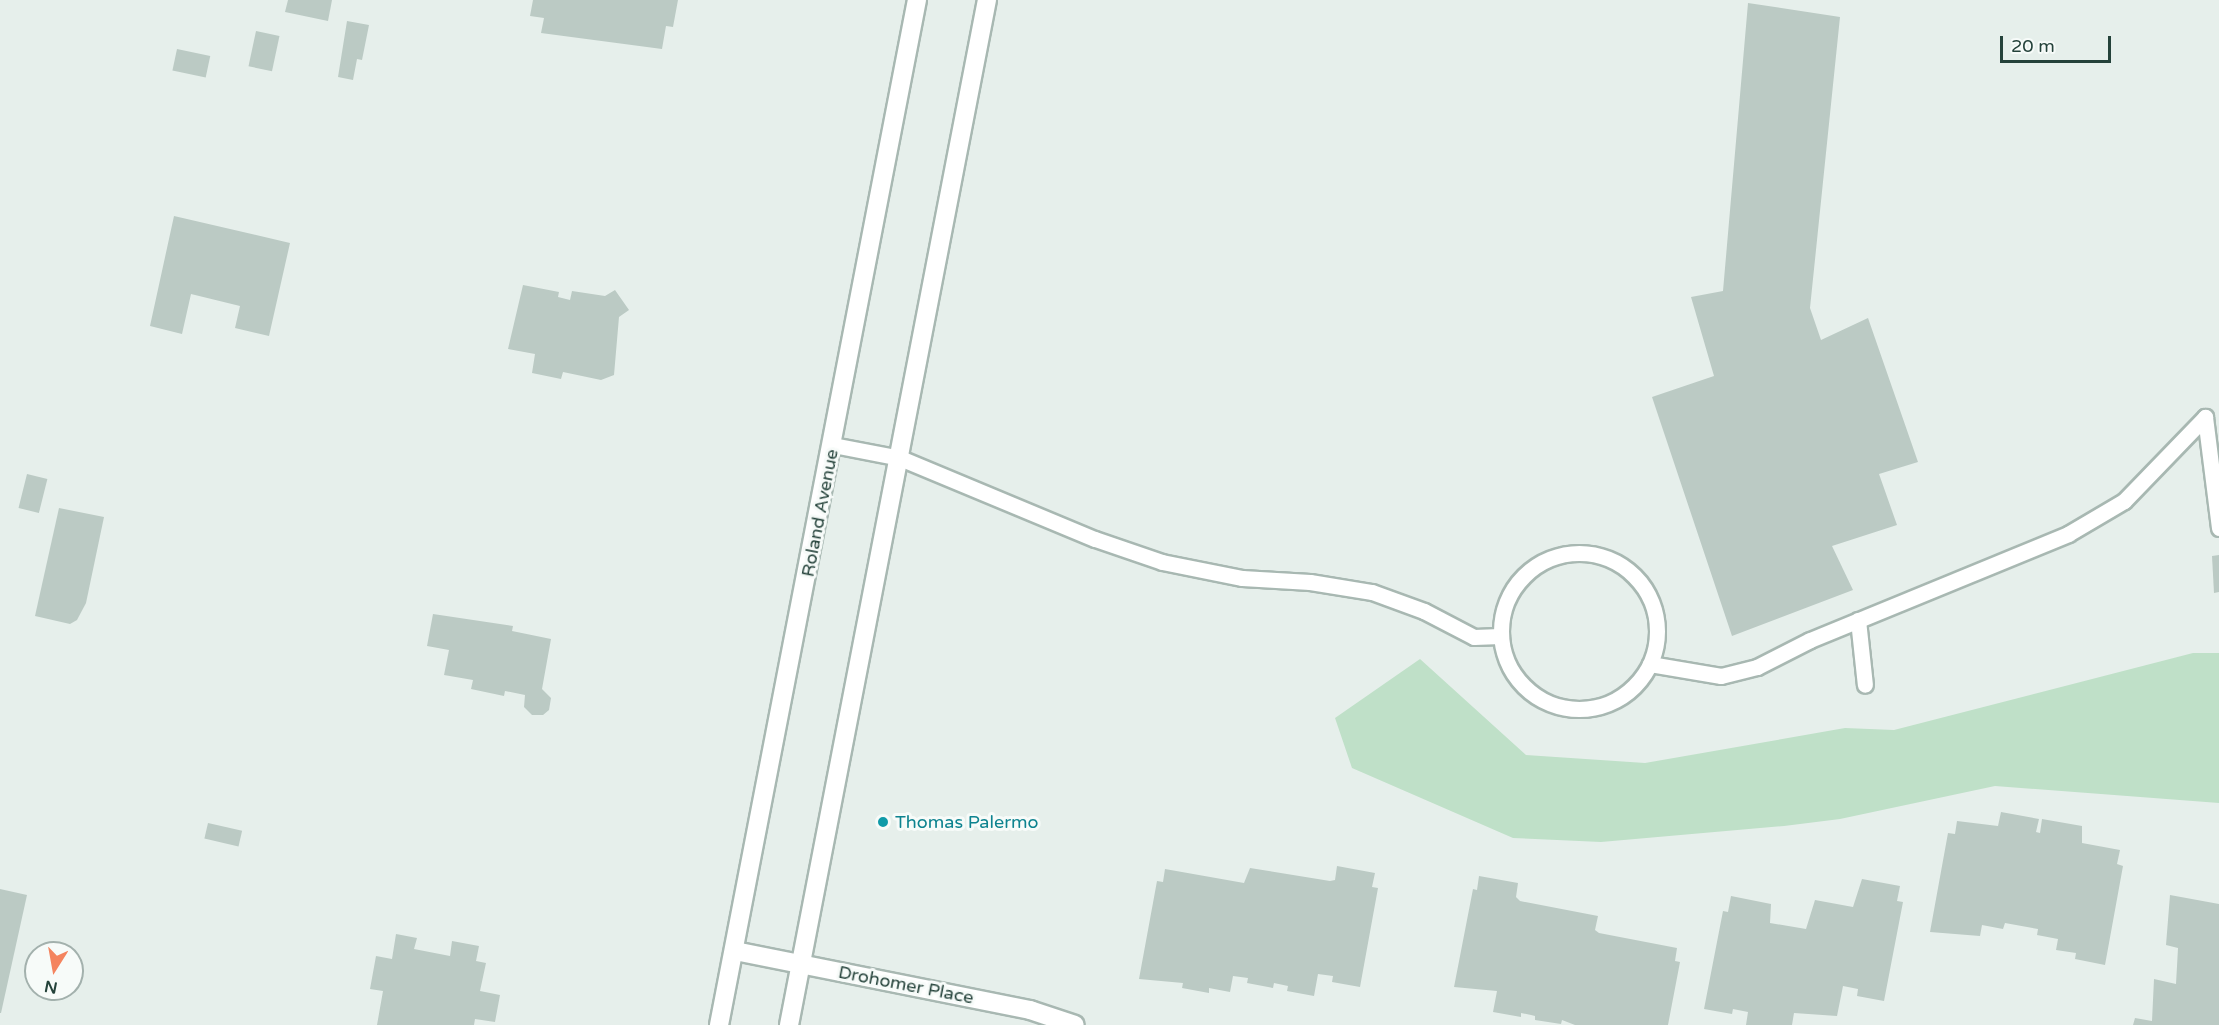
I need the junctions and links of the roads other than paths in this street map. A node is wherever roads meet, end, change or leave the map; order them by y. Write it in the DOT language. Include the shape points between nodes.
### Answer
graph roads {
  1 [pos="917,0"];
  2 [pos="987,0"];
  3 [pos="833,445"];
  4 [pos="900,458"];
  5 [pos="2219,528"];
  6 [pos="1858,620"];
  7 [pos="1500,636"];
  8 [pos="1650,664"];
  9 [pos="1865,685"];
  10 [pos="735,951"];
  11 [pos="802,964"];
  12 [pos="1028,1018"];
  13 [pos="719,1025"];
  14 [pos="789,1025"];
  15 [pos="1075,1025"];
  1 -- 3 [label="street, Roland Avenue"];
  2 -- 4 [label="street"];
  3 -- 4 [label="lane"];
  3 -- 10 [label="street, Roland Avenue"];
  4 -- 7 [label="lane" via="1095,539 1162,562 1242,578 1310,582 1372,592 1424,611 1474,638"];
  4 -- 11 [label="street"];
  5 -- 6 [label="lane" via="2205,417 2124,501 2077,528"];
  6 -- 8 [label="lane" via="1757,667 1721,676"];
  6 -- 9 [label="lane"];
  7 -- 8 [label="lane" via="1506,661 1520,683 1540,700 1564,709 1591,709 1615,701 1636,685"];
  7 -- 8 [label="lane" via="1503,611 1513,588 1530,569 1567,555 1599,556 1622,566 1650,599 1657,620 1657,643"];
  10 -- 11 [label="street, Drohomer Place"];
  10 -- 13 [label="street, Roland Avenue"];
  11 -- 12 [label="street, Drohomer Place"];
  11 -- 14 [label="street"];
  12 -- 15 [label="street, Drohomer Place"];
}
